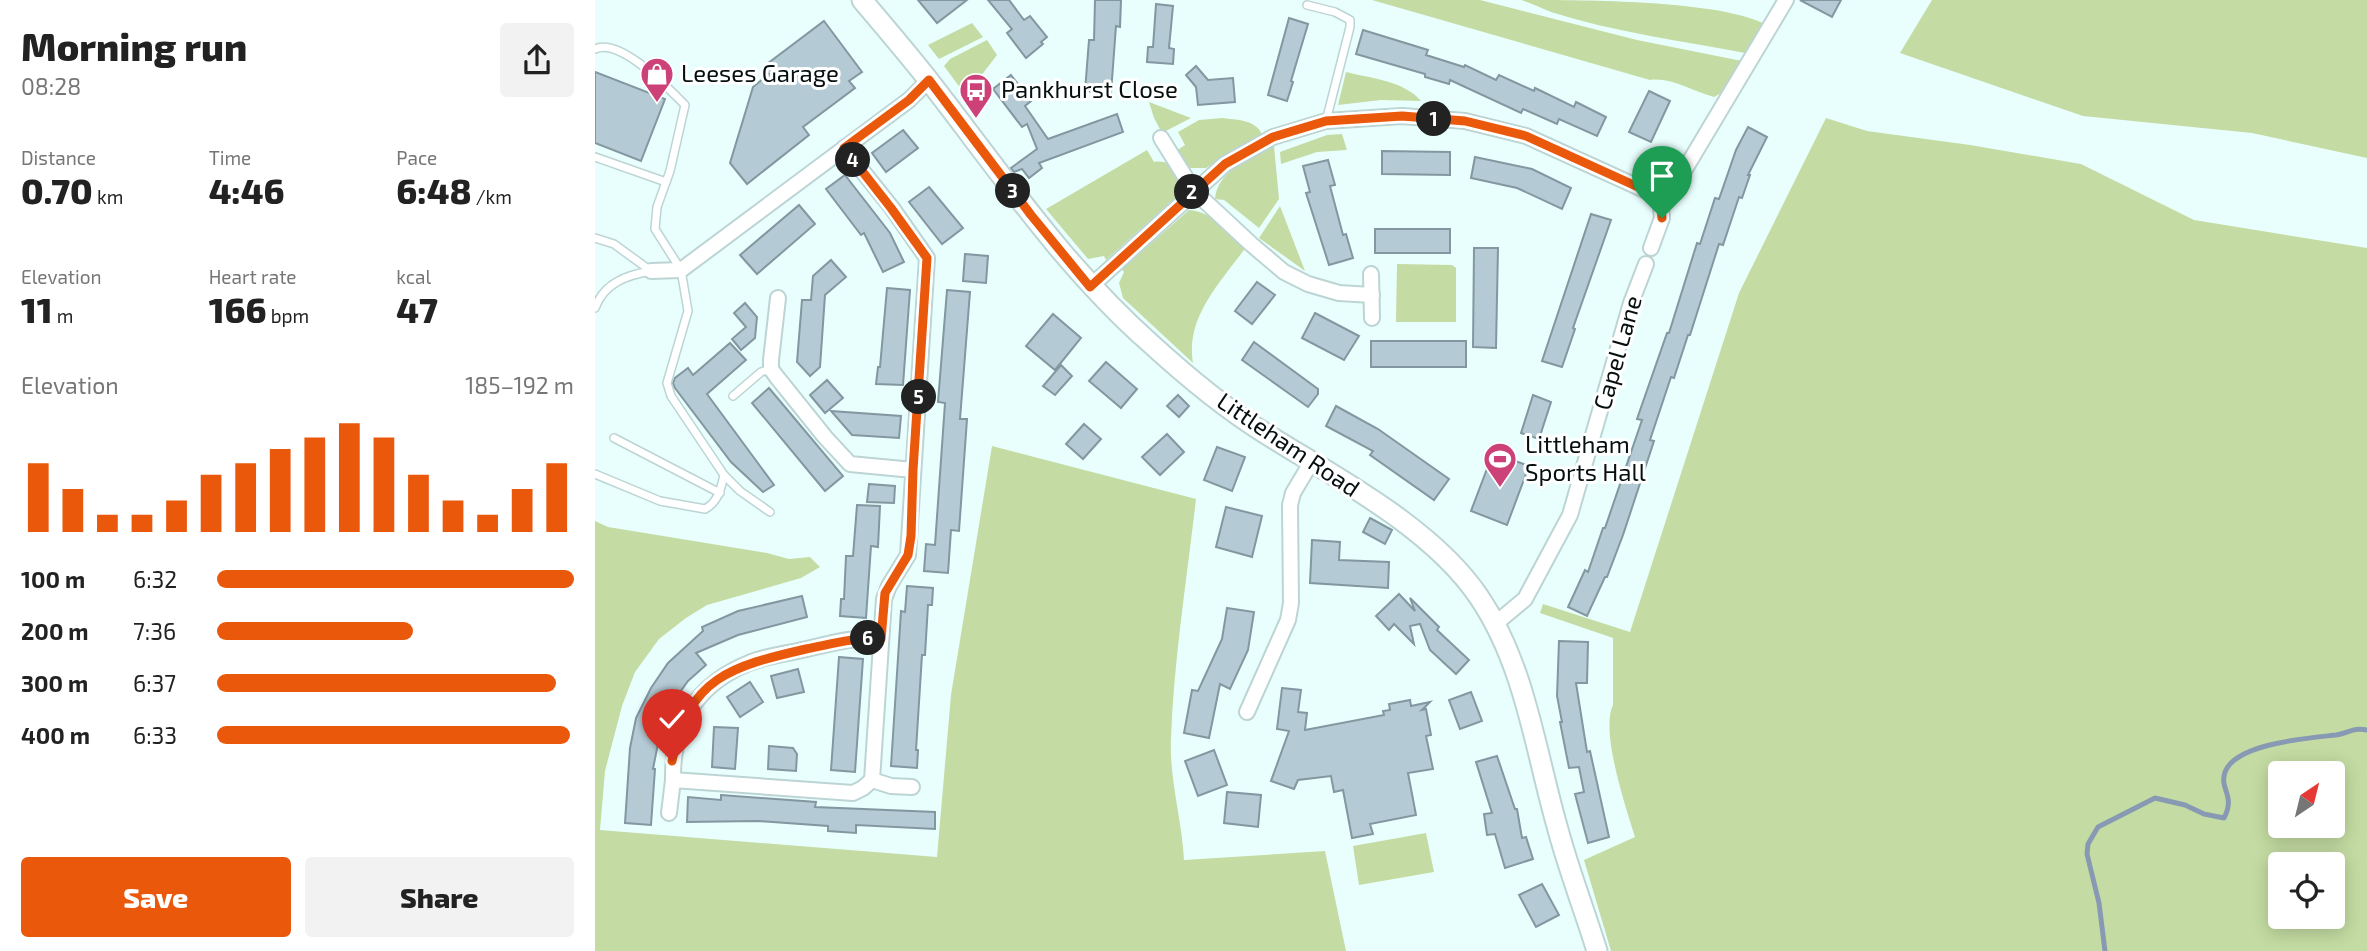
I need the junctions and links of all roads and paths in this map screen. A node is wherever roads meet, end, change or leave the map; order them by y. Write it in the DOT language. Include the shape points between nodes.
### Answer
graph roads {
  1 [pos="862,0"];
  2 [pos="1786,0"];
  3 [pos="1307,5"];
  4 [pos="595,49"];
  5 [pos="929,80"];
  6 [pos="1326,121"];
  7 [pos="1161,138"];
  8 [pos="844,148"];
  9 [pos="595,157"];
  10 [pos="666,181"];
  11 [pos="1194,191"];
  12 [pos="1660,197"];
  13 [pos="595,238"];
  14 [pos="1651,248"];
  15 [pos="1646,264"];
  16 [pos="681,270"];
  17 [pos="652,271"];
  18 [pos="1371,274"];
  19 [pos="1090,287"];
  20 [pos="1372,295"];
  21 [pos="778,298"];
  22 [pos="595,308"];
  23 [pos="1372,318"];
  24 [pos="771,369"];
  25 [pos="733,396"];
  26 [pos="614,438"];
  27 [pos="1312,461"];
  28 [pos="913,470"];
  29 [pos="595,474"];
  30 [pos="724,475"];
  31 [pos="720,493"];
  32 [pos="770,512"];
  33 [pos="1495,624"];
  34 [pos="881,639"];
  35 [pos="1247,712"];
  36 [pos="673,780"];
  37 [pos="872,780"];
  38 [pos="912,788"];
  39 [pos="669,813"];
  40 [pos="1597,951"];
  1 -- 5 [label="street, Littleham Road"];
  2 -- 12 [label="street" via="1675,186"];
  3 -- 6 [label="lane" via="1350,20"];
  4 -- 10 [label="lane" via="620,50 685,105"];
  5 -- 8 [label="street"];
  5 -- 19 [label="street, Littleham Road"];
  6 -- 11 [label="street" via="1273,137 1225,164"];
  6 -- 12 [label="street" via="1402,116 1465,121 1526,136"];
  7 -- 11 [label="street"];
  8 -- 16 [label="street"];
  8 -- 28 [label="street" via="927,258"];
  9 -- 10 [label="lane"];
  10 -- 16 [label="lane" via="655,229"];
  11 -- 19 [label="street"];
  11 -- 20 [label="street" via="1284,272 1339,293"];
  12 -- 14 [label="street" via="1662,218"];
  13 -- 17 [label="lane" via="614,244"];
  15 -- 33 [label="street, Capel Lane" via="1570,515 1525,599"];
  16 -- 17 [label="street"];
  16 -- 30 [label="lane" via="688,311 667,383"];
  17 -- 22 [label="lane" via="617,281 599,297"];
  18 -- 20 [label="street"];
  19 -- 27 [label="street, Littleham Road" via="1231,410"];
  20 -- 23 [label="street"];
  21 -- 24 [label="street"];
  24 -- 25 [label="lane"];
  24 -- 28 [label="street" via="850,464"];
  26 -- 31 [label="lane"];
  27 -- 33 [label="street, Littleham Road" via="1430,544 1458,570"];
  27 -- 35 [label="street" via="1290,505 1288,620"];
  28 -- 34 [label="street" via="908,555 885,593"];
  29 -- 31 [label="lane" via="660,501 705,509"];
  30 -- 31 [label="lane"];
  30 -- 32 [label="lane"];
  33 -- 40 [label="street, Littleham Road" via="1528,712 1557,828"];
  34 -- 36 [label="street" via="860,637 752,662 720,677 694,701 684,720 674,751"];
  34 -- 37 [label="street"];
  36 -- 37 [label="street" via="853,793"];
  36 -- 39 [label="street"];
  37 -- 38 [label="street"];
}
